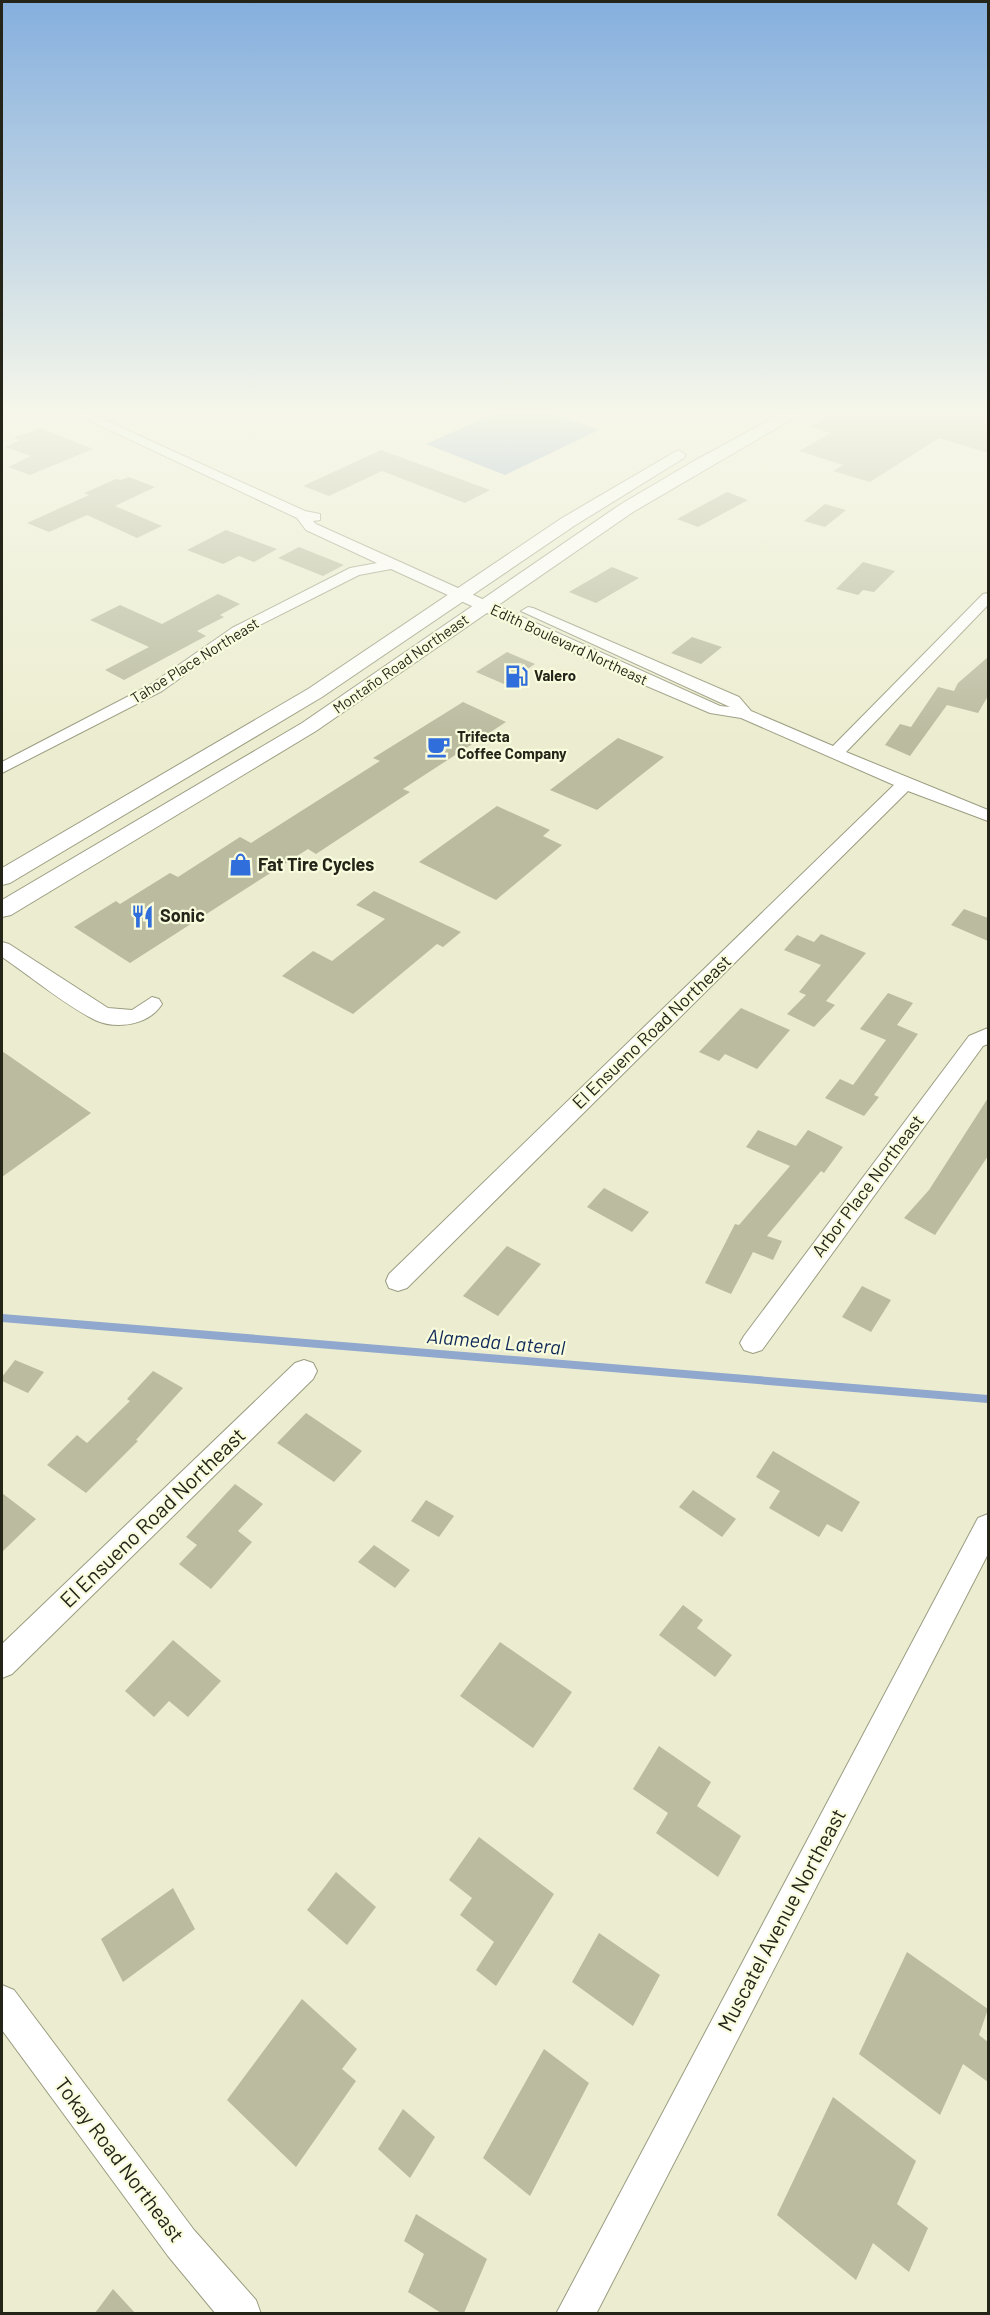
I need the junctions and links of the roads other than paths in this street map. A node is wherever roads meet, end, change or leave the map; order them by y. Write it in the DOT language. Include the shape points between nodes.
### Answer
graph roads {
  1 [pos="306,520"];
  2 [pos="330,520"];
  3 [pos="570,520"];
  4 [pos="611,520"];
  5 [pos="416,559"];
  6 [pos="393,564"];
  7 [pos="466,586"];
  8 [pos="988,597"];
  9 [pos="491,601"];
  10 [pos="835,754"];
  11 [pos="2,768"];
  12 [pos="905,784"];
  13 [pos="988,816"];
  14 [pos="2,878"];
  15 [pos="2,910"];
  16 [pos="2,948"];
  17 [pos="152,1004"];
  18 [pos="988,1035"];
  19 [pos="398,1281"];
  20 [pos="753,1343"];
  21 [pos="304,1371"];
  22 [pos="988,1527"];
  23 [pos="2,1664"];
  24 [pos="2,2002"];
  25 [pos="242,2313"];
  26 [pos="575,2313"];
  1 -- 6 [label="street, Edith Boulevard Northeast" via="311,527"];
  2 -- 5 [label="street, Edith Boulevard Northeast"];
  3 -- 7 [label="main road, Montaño Road Northeast"];
  4 -- 9 [label="main road, Montaño Road Northeast"];
  6 -- 7 [label="street, Edith Boulevard Northeast"];
  6 -- 11 [label="street, Tahoe Place Northeast" via="355,571 237,631 156,688"];
  7 -- 9 [label="street, Edith Boulevard Northeast"];
  7 -- 14 [label="main road, Montaño Road Northeast" via="315,693"];
  8 -- 10 [label="street"];
  9 -- 10 [label="street, Edith Boulevard Northeast" via="587,655 716,711 745,714"];
  9 -- 15 [label="main road, Montaño Road Northeast" via="295,736"];
  10 -- 12 [label="street, Edith Boulevard Northeast"];
  12 -- 13 [label="street, Edith Boulevard Northeast"];
  12 -- 19 [label="street, El Ensueno Road Northeast"];
  16 -- 17 [label="street" via="103,1015 136,1017"];
  18 -- 20 [label="street, Arbor Place Northeast" via="976,1041"];
  21 -- 23 [label="street, El Ensueno Road Northeast"];
  22 -- 26 [label="street, Muscatel Avenue Northeast"];
  24 -- 25 [label="street, Tokay Road Northeast" via="181,2243"];
}
